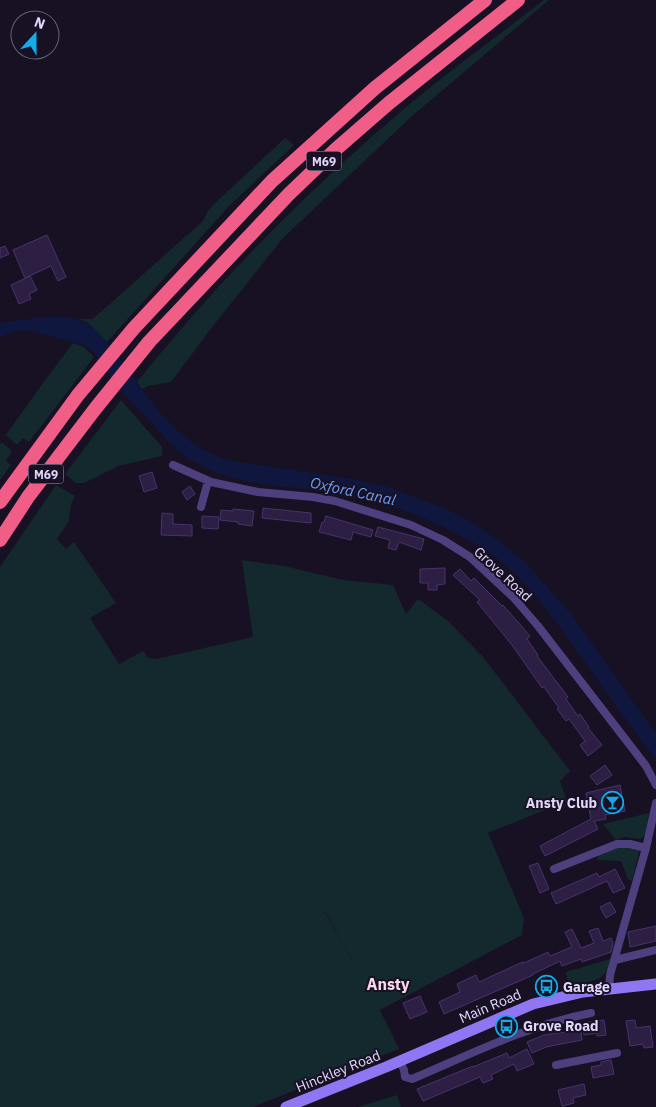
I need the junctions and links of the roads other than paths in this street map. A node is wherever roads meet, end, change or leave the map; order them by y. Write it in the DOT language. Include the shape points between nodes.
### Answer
graph roads {
  1 [pos="485,0"];
  2 [pos="518,0"];
  3 [pos="173,465"];
  4 [pos="208,481"];
  5 [pos="0,502"];
  6 [pos="201,507"];
  7 [pos="0,540"];
  8 [pos="656,785"];
  9 [pos="656,803"];
  10 [pos="646,848"];
  11 [pos="554,869"];
  12 [pos="656,950"];
  13 [pos="616,960"];
  14 [pos="656,984"];
  15 [pos="609,989"];
  16 [pos="591,1013"];
  17 [pos="617,1053"];
  18 [pos="400,1061"];
  19 [pos="556,1065"];
  20 [pos="286,1107"];
  1 -- 5 [label="highway, M69" via="375,88 272,181 134,328 78,395"];
  2 -- 7 [label="highway, M69" via="389,103 289,194 149,342 28,497"];
  3 -- 4 [label="street, Grove Road"];
  4 -- 6 [label="street"];
  4 -- 8 [label="street, Grove Road" via="258,492 335,502 411,525 443,540 470,558 513,597 538,626 646,766"];
  9 -- 10 [label="street"];
  10 -- 11 [label="street" via="618,844"];
  10 -- 13 [label="street"];
  12 -- 13 [label="street"];
  13 -- 15 [label="street"];
  14 -- 15 [label="main road, Main Road"];
  15 -- 18 [label="main road, Main Road" via="532,1004"];
  16 -- 18 [label="street" via="519,1032 412,1079 405,1077"];
  17 -- 19 [label="street"];
  18 -- 20 [label="main road, Hinckley Road"];
}
